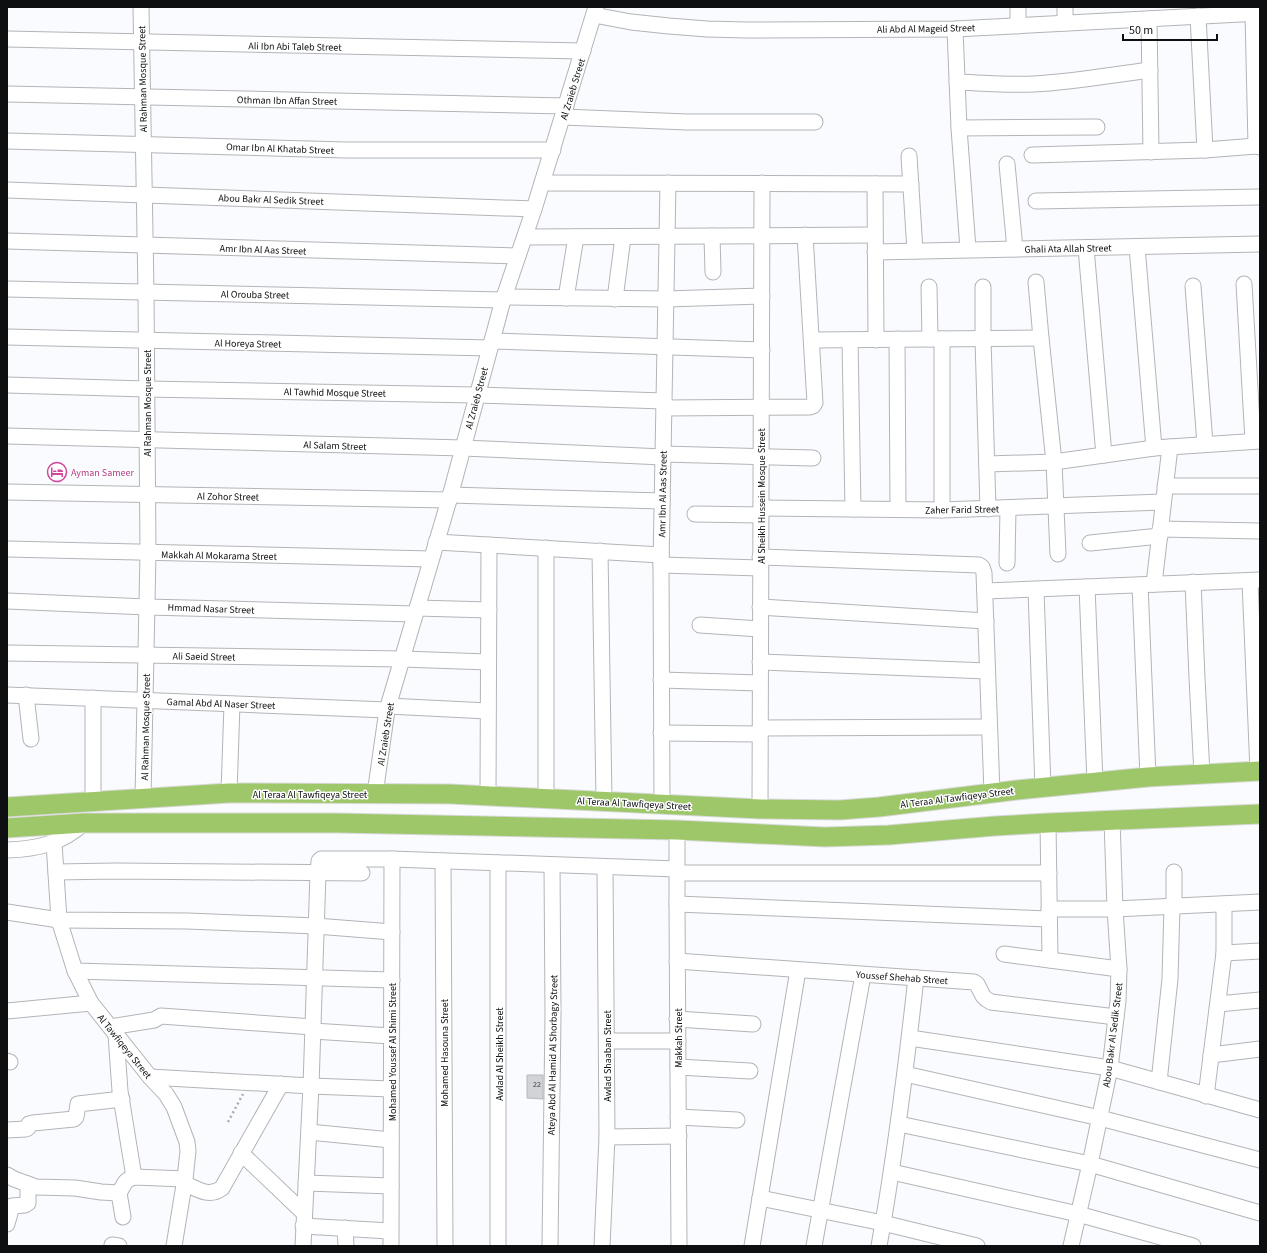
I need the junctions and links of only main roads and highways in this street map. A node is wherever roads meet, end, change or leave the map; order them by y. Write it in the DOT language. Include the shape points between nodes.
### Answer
graph roads {
  1 [pos="1259,771"];
  2 [pos="7,808"];
  3 [pos="1260,814"];
  4 [pos="7,828"];
  1 -- 2 [label="main road, Al Teraa Al Tawfiqeya Street" via="1148,777 840,810 760,809 488,795 229,793"];
  3 -- 4 [label="main road" via="1048,823 889,835 825,837 677,830 337,823 84,823"];
}
